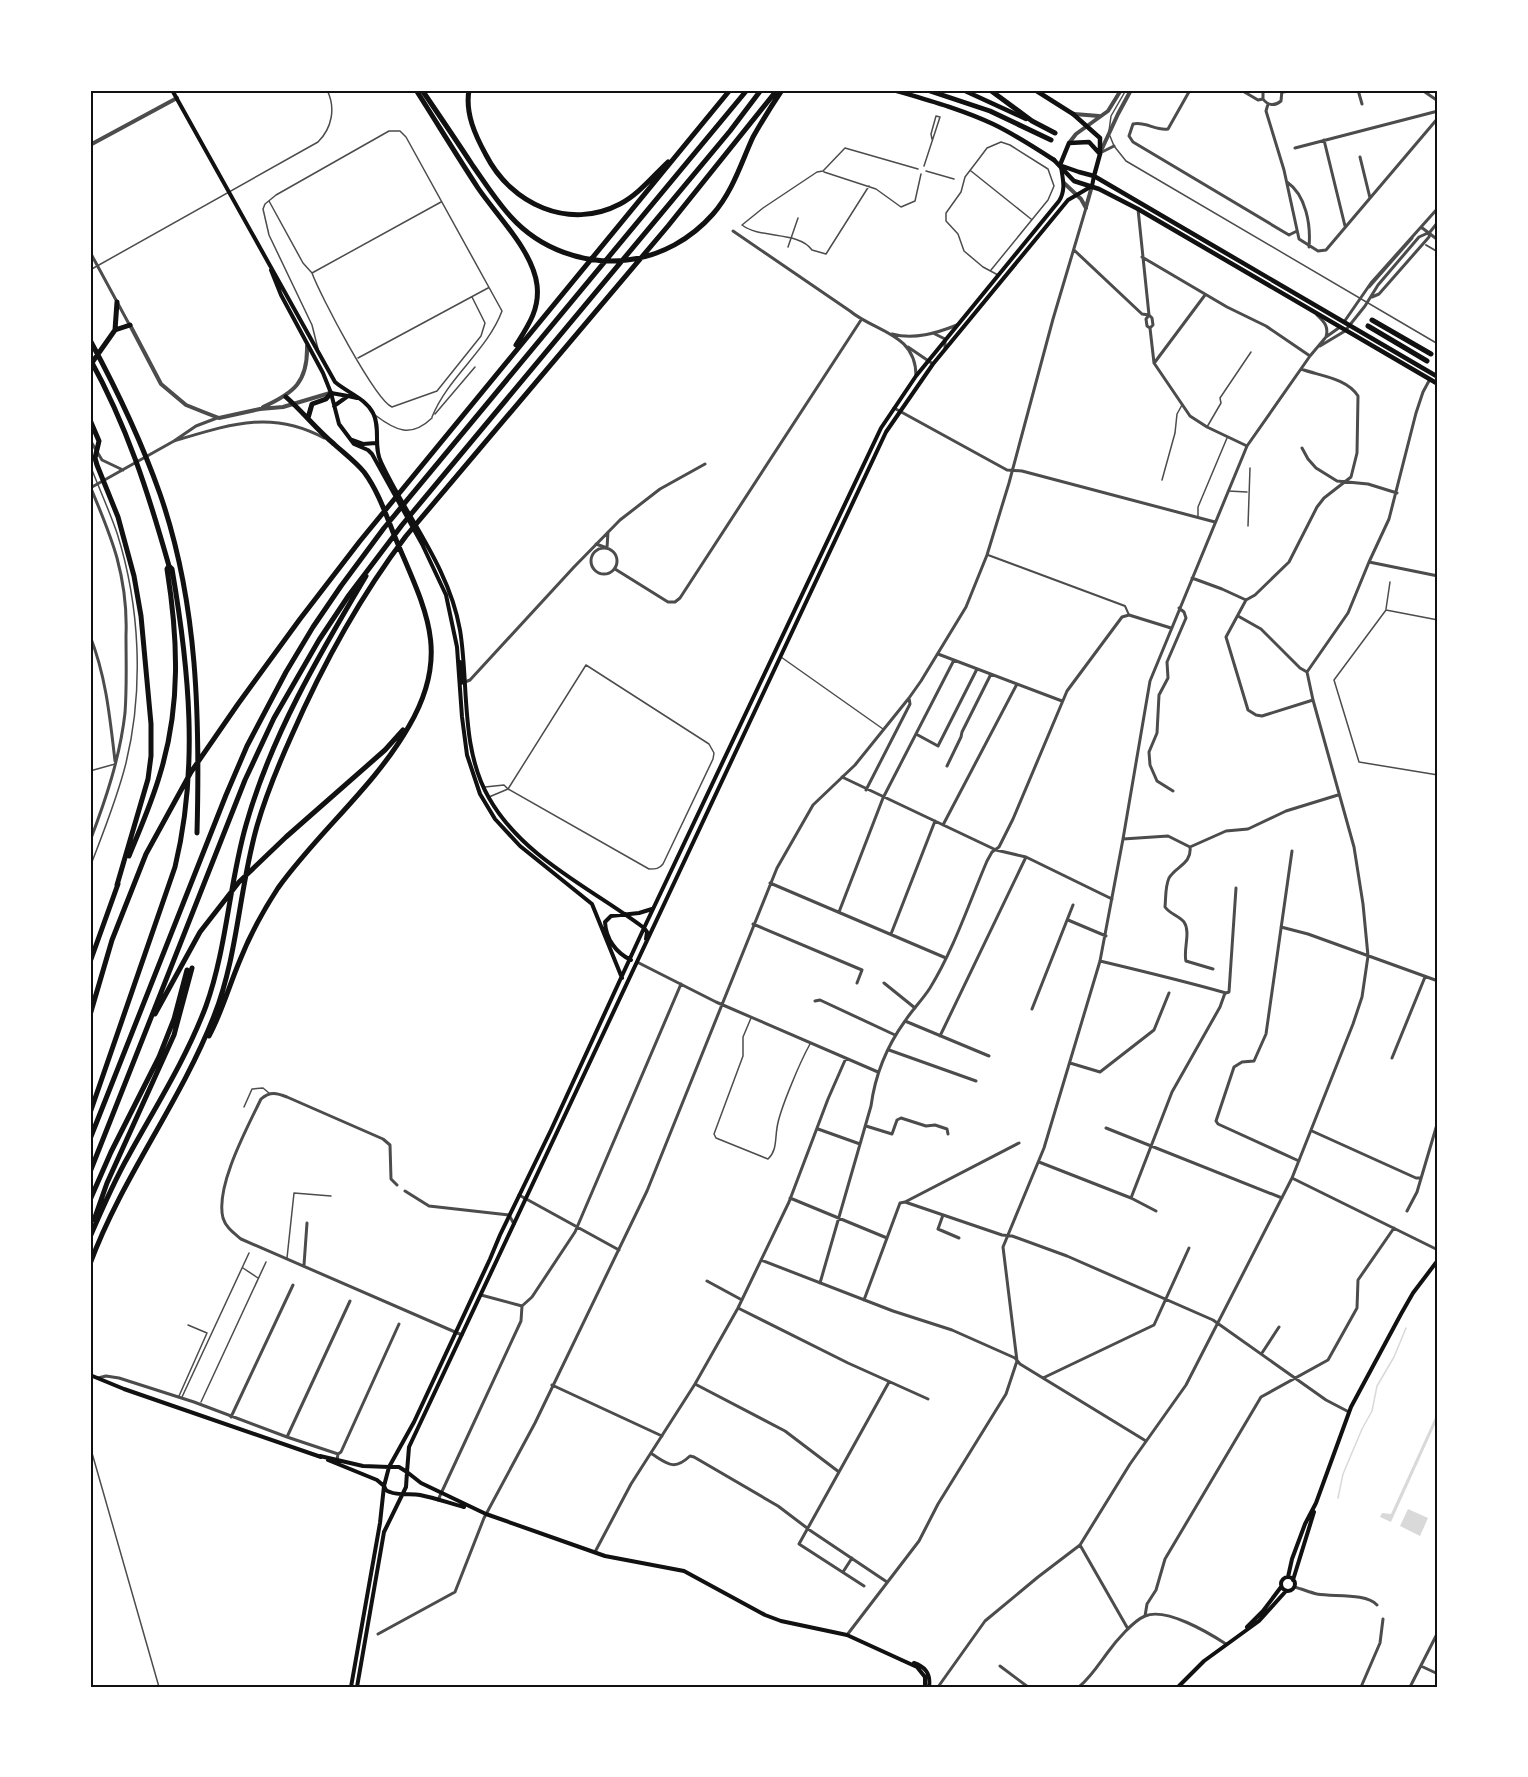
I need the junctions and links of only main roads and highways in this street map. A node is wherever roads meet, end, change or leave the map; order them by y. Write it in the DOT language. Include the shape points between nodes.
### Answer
graph roads {
  1 [pos="172,90"];
  2 [pos="417,90"];
  3 [pos="422,90"];
  4 [pos="469,90"];
  5 [pos="730,90"];
  6 [pos="747,90"];
  7 [pos="761,90"];
  8 [pos="777,90"];
  9 [pos="782,90"];
  10 [pos="894,90"];
  11 [pos="927,90"];
  12 [pos="963,90"];
  13 [pos="990,90"];
  14 [pos="1035,90"];
  15 [pos="1032,121"];
  16 [pos="1054,133"];
  17 [pos="691,139"];
  18 [pos="1052,140"];
  19 [pos="1101,153"];
  20 [pos="1060,165"];
  21 [pos="1094,176"];
  22 [pos="1092,186"];
  23 [pos="271,266"];
  24 [pos="117,302"];
  25 [pos="1372,320"];
  26 [pos="130,325"];
  27 [pos="1368,326"];
  28 [pos="115,330"];
  29 [pos="90,340"];
  30 [pos="1431,354"];
  31 [pos="90,359"];
  32 [pos="1427,361"];
  33 [pos="931,362"];
  34 [pos="90,366"];
  35 [pos="499,371"];
  36 [pos="1438,377"];
  37 [pos="335,382"];
  38 [pos="1438,384"];
  39 [pos="331,393"];
  40 [pos="286,396"];
  41 [pos="348,396"];
  42 [pos="326,399"];
  43 [pos="362,399"];
  44 [pos="333,404"];
  45 [pos="308,418"];
  46 [pos="90,420"];
  47 [pos="349,438"];
  48 [pos="376,443"];
  49 [pos="395,491"];
  50 [pos="381,552"];
  51 [pos="169,566"];
  52 [pos="462,684"];
  53 [pos="420,704"];
  54 [pos="468,760"];
  55 [pos="483,788"];
  56 [pos="488,797"];
  57 [pos="487,807"];
  58 [pos="199,831"];
  59 [pos="117,885"];
  60 [pos="653,909"];
  61 [pos="622,914"];
  62 [pos="644,928"];
  63 [pos="604,932"];
  64 [pos="609,937"];
  65 [pos="645,943"];
  66 [pos="609,946"];
  67 [pos="630,959"];
  68 [pos="90,962"];
  69 [pos="636,962"];
  70 [pos="622,978"];
  71 [pos="90,1015"];
  72 [pos="143,1037"];
  73 [pos="188,1074"];
  74 [pos="90,1113"];
  75 [pos="90,1139"];
  76 [pos="90,1172"];
  77 [pos="90,1200"];
  78 [pos="90,1235"];
  79 [pos="1438,1260"];
  80 [pos="90,1264"];
  81 [pos="90,1376"];
  82 [pos="320,1456"];
  83 [pos="389,1467"];
  84 [pos="407,1472"];
  85 [pos="384,1486"];
  86 [pos="401,1493"];
  87 [pos="470,1508"];
  88 [pos="1291,1579"];
  89 [pos="1281,1587"];
  90 [pos="1286,1591"];
  91 [pos="1239,1635"];
  92 [pos="351,1687"];
  93 [pos="357,1687"];
  94 [pos="927,1687"];
  95 [pos="1178,1687"];
  1 -- 23 [label="main road"];
  2 -- 35 [label="highway" via="535,275 534,314"];
  3 -- 9 [label="highway" via="511,218 530,235 573,256 624,261 671,247 700,228 732,186 761,122"];
  4 -- 17 [label="highway" via="472,124 495,171 524,199 558,213 590,213 623,202"];
  5 -- 17 [label="highway"];
  6 -- 75 [label="highway" via="384,528 313,627 266,709 235,774"];
  7 -- 50 [label="highway"];
  8 -- 73 [label="highway" via="668,226 406,536 348,622 298,720 266,799 251,852 225,983"];
  10 -- 20 [label="main road" via="991,123"];
  11 -- 18 [label="highway" via="990,111"];
  12 -- 15 [label="main road"];
  13 -- 15 [label="highway"];
  14 -- 19 [label="main road" via="1088,125 1100,138"];
  15 -- 16 [label="highway"];
  17 -- 35 [label="highway"];
  19 -- 20 [label="main road" via="1089,142 1069,143"];
  19 -- 21 [label="main road"];
  20 -- 21 [label="main road"];
  20 -- 22 [label="main road" via="1069,178"];
  20 -- 33 [label="main road" via="1063,195 945,339"];
  21 -- 22 [label="main road"];
  21 -- 36 [label="main road"];
  22 -- 33 [label="main road" via="1068,200"];
  22 -- 38 [label="main road"];
  23 -- 37 [label="main road"];
  23 -- 39 [label="main road" via="277,287"];
  24 -- 28 [label="highway"];
  25 -- 30 [label="highway"];
  26 -- 28 [label="highway"];
  27 -- 32 [label="highway"];
  28 -- 34 [label="highway"];
  29 -- 58 [label="highway" via="135,430 160,495 183,582 195,664"];
  31 -- 51 [label="highway" via="135,454"];
  33 -- 60 [label="main road" via="893,407 880,431"];
  33 -- 65 [label="main road" via="886,432"];
  35 -- 71 [label="highway" via="335,572 178,794 126,901"];
  37 -- 39 [label="main road"];
  37 -- 43 [label="main road"];
  39 -- 41 [label="main road"];
  39 -- 42 [label="highway"];
  39 -- 44 [label="main road"];
  40 -- 45 [label="highway"];
  41 -- 43 [label="main road"];
  41 -- 44 [label="main road"];
  42 -- 44 [label="main road"];
  42 -- 45 [label="highway" via="312,404"];
  43 -- 48 [label="main road" via="374,414"];
  44 -- 47 [label="main road" via="339,424"];
  45 -- 53 [label="highway" via="348,455 376,491 424,604 432,644 430,675"];
  46 -- 59 [label="highway" via="99,441 95,461 118,517 134,576 151,724 148,779"];
  47 -- 48 [label="main road" via="363,444"];
  47 -- 49 [label="main road" via="372,454"];
  48 -- 49 [label="main road"];
  49 -- 52 [label="main road" via="446,595"];
  49 -- 52 [label="main road" via="443,576 455,608 461,639"];
  50 -- 72 [label="highway" via="329,624 274,718 229,818"];
  50 -- 78 [label="highway" via="317,660 265,771 242,839 221,955 206,1005 183,1058"];
  51 -- 59 [label="highway" via="176,652 170,732 156,787"];
  51 -- 74 [label="highway" via="182,625 188,682 189,759 184,824 169,889"];
  52 -- 54 [label="main road"];
  52 -- 55 [label="main road"];
  53 -- 72 [label="highway" via="385,750 254,866 225,897 190,948"];
  53 -- 73 [label="highway" via="378,770 303,856 269,903 246,944 217,1020"];
  54 -- 55 [label="main road"];
  54 -- 57 [label="main road"];
  55 -- 56 [label="main road"];
  56 -- 57 [label="main road"];
  56 -- 61 [label="main road" via="512,830 537,854"];
  57 -- 63 [label="main road" via="520,846 588,899"];
  59 -- 68 [label="highway"];
  60 -- 61 [label="main road"];
  60 -- 62 [label="main road"];
  61 -- 62 [label="main road"];
  61 -- 64 [label="main road" via="606,919"];
  62 -- 65 [label="main road"];
  62 -- 67 [label="main road"];
  63 -- 64 [label="main road"];
  63 -- 66 [label="main road"];
  64 -- 66 [label="main road"];
  64 -- 67 [label="main road" via="618,953"];
  65 -- 69 [label="main road"];
  66 -- 70 [label="main road"];
  67 -- 69 [label="main road"];
  67 -- 70 [label="main road"];
  69 -- 84 [label="main road" via="411,1440"];
  70 -- 83 [label="main road" via="414,1422"];
  72 -- 76 [label="highway"];
  73 -- 80 [label="highway" via="117,1203"];
  77 -- 78 [label="highway" via="159,1057 189,969 174,1035 107,1183"];
  79 -- 88 [label="main road" via="1413,1293 1349,1412"];
  81 -- 82 [label="main road"];
  82 -- 83 [label="main road" via="363,1466"];
  82 -- 85 [label="main road"];
  83 -- 84 [label="main road"];
  83 -- 85 [label="main road"];
  84 -- 86 [label="main road" via="407,1483"];
  84 -- 87 [label="main road"];
  85 -- 86 [label="main road" via="389,1492"];
  85 -- 92 [label="main road"];
  86 -- 87 [label="main road"];
  86 -- 93 [label="main road" via="384,1532"];
  87 -- 94 [label="main road" via="594,1553 688,1572 765,1615 847,1635 907,1661 921,1671"];
  88 -- 89 [label="main road" via="1281,1581"];
  88 -- 90 [label="main road" via="1294,1587"];
  89 -- 90 [label="main road"];
  89 -- 91 [label="main road"];
  90 -- 91 [label="main road" via="1259,1621"];
  91 -- 95 [label="main road" via="1193,1670"];
}
